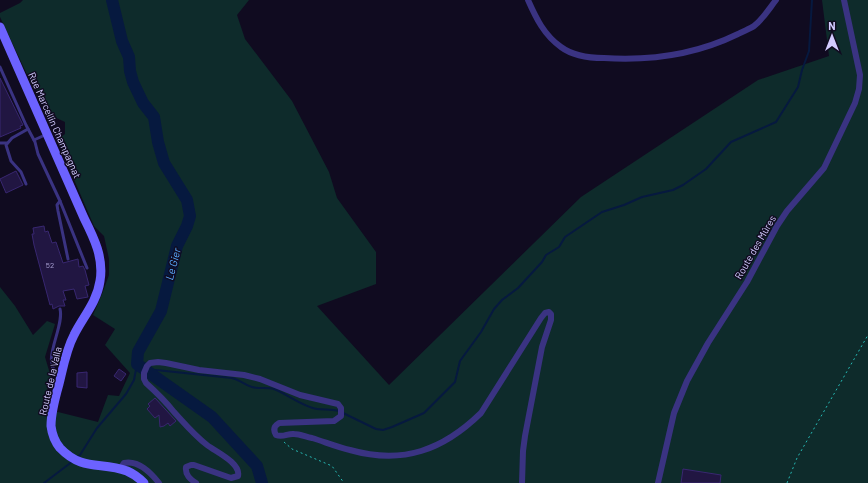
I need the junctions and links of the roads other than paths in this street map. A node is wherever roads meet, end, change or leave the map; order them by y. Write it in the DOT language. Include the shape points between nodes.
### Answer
graph roads {
  1 [pos="528,0"];
  2 [pos="776,0"];
  3 [pos="844,0"];
  4 [pos="0,27"];
  5 [pos="0,67"];
  6 [pos="28,129"];
  7 [pos="47,134"];
  8 [pos="34,140"];
  9 [pos="7,143"];
  10 [pos="0,144"];
  11 [pos="26,184"];
  12 [pos="60,201"];
  13 [pos="92,232"];
  14 [pos="68,259"];
  15 [pos="87,268"];
  16 [pos="60,309"];
  17 [pos="61,375"];
  18 [pos="120,469"];
  19 [pos="144,483"];
  20 [pos="159,483"];
  21 [pos="196,483"];
  22 [pos="522,483"];
  23 [pos="658,483"];
  1 -- 2 [label="street" via="547,35 561,48 577,55 628,60 656,58 726,40 753,26 763,18"];
  3 -- 23 [label="street, Route des Mûres" via="860,75 856,103 824,168 777,226 747,282 687,381 674,413"];
  4 -- 7 [label="main road, Rue Marcellin Champagnat"];
  5 -- 6 [label="lane"];
  6 -- 8 [label="lane"];
  6 -- 9 [label="lane"];
  7 -- 8 [label="lane"];
  7 -- 13 [label="main road, Rue Marcellin Champagnat"];
  8 -- 12 [label="lane"];
  9 -- 10 [label="lane"];
  9 -- 11 [label="lane" via="11,161 21,172"];
  12 -- 14 [label="lane" via="58,211"];
  12 -- 15 [label="lane"];
  13 -- 17 [label="main road, Route de la Valla" via="100,255 100,281 93,302 69,345"];
  16 -- 17 [label="lane" via="61,317 51,360 54,371"];
  17 -- 18 [label="main road, Route de la Valla" via="51,428 59,446 76,460"];
  18 -- 19 [label="main road, Route de la Valla" via="136,476"];
  18 -- 20 [label="street" via="124,463 134,464 151,473"];
  21 -- 22 [label="street" via="186,474 188,465 231,478 238,476 238,471 230,461 189,429 146,383 144,373 150,364 158,362 244,375 266,380 300,395 338,404 341,416 334,421 279,422 274,427 274,433 279,436 294,434 351,451 396,456 424,451 443,442 481,413 541,318 549,312 551,320 542,347 525,436"];
}
